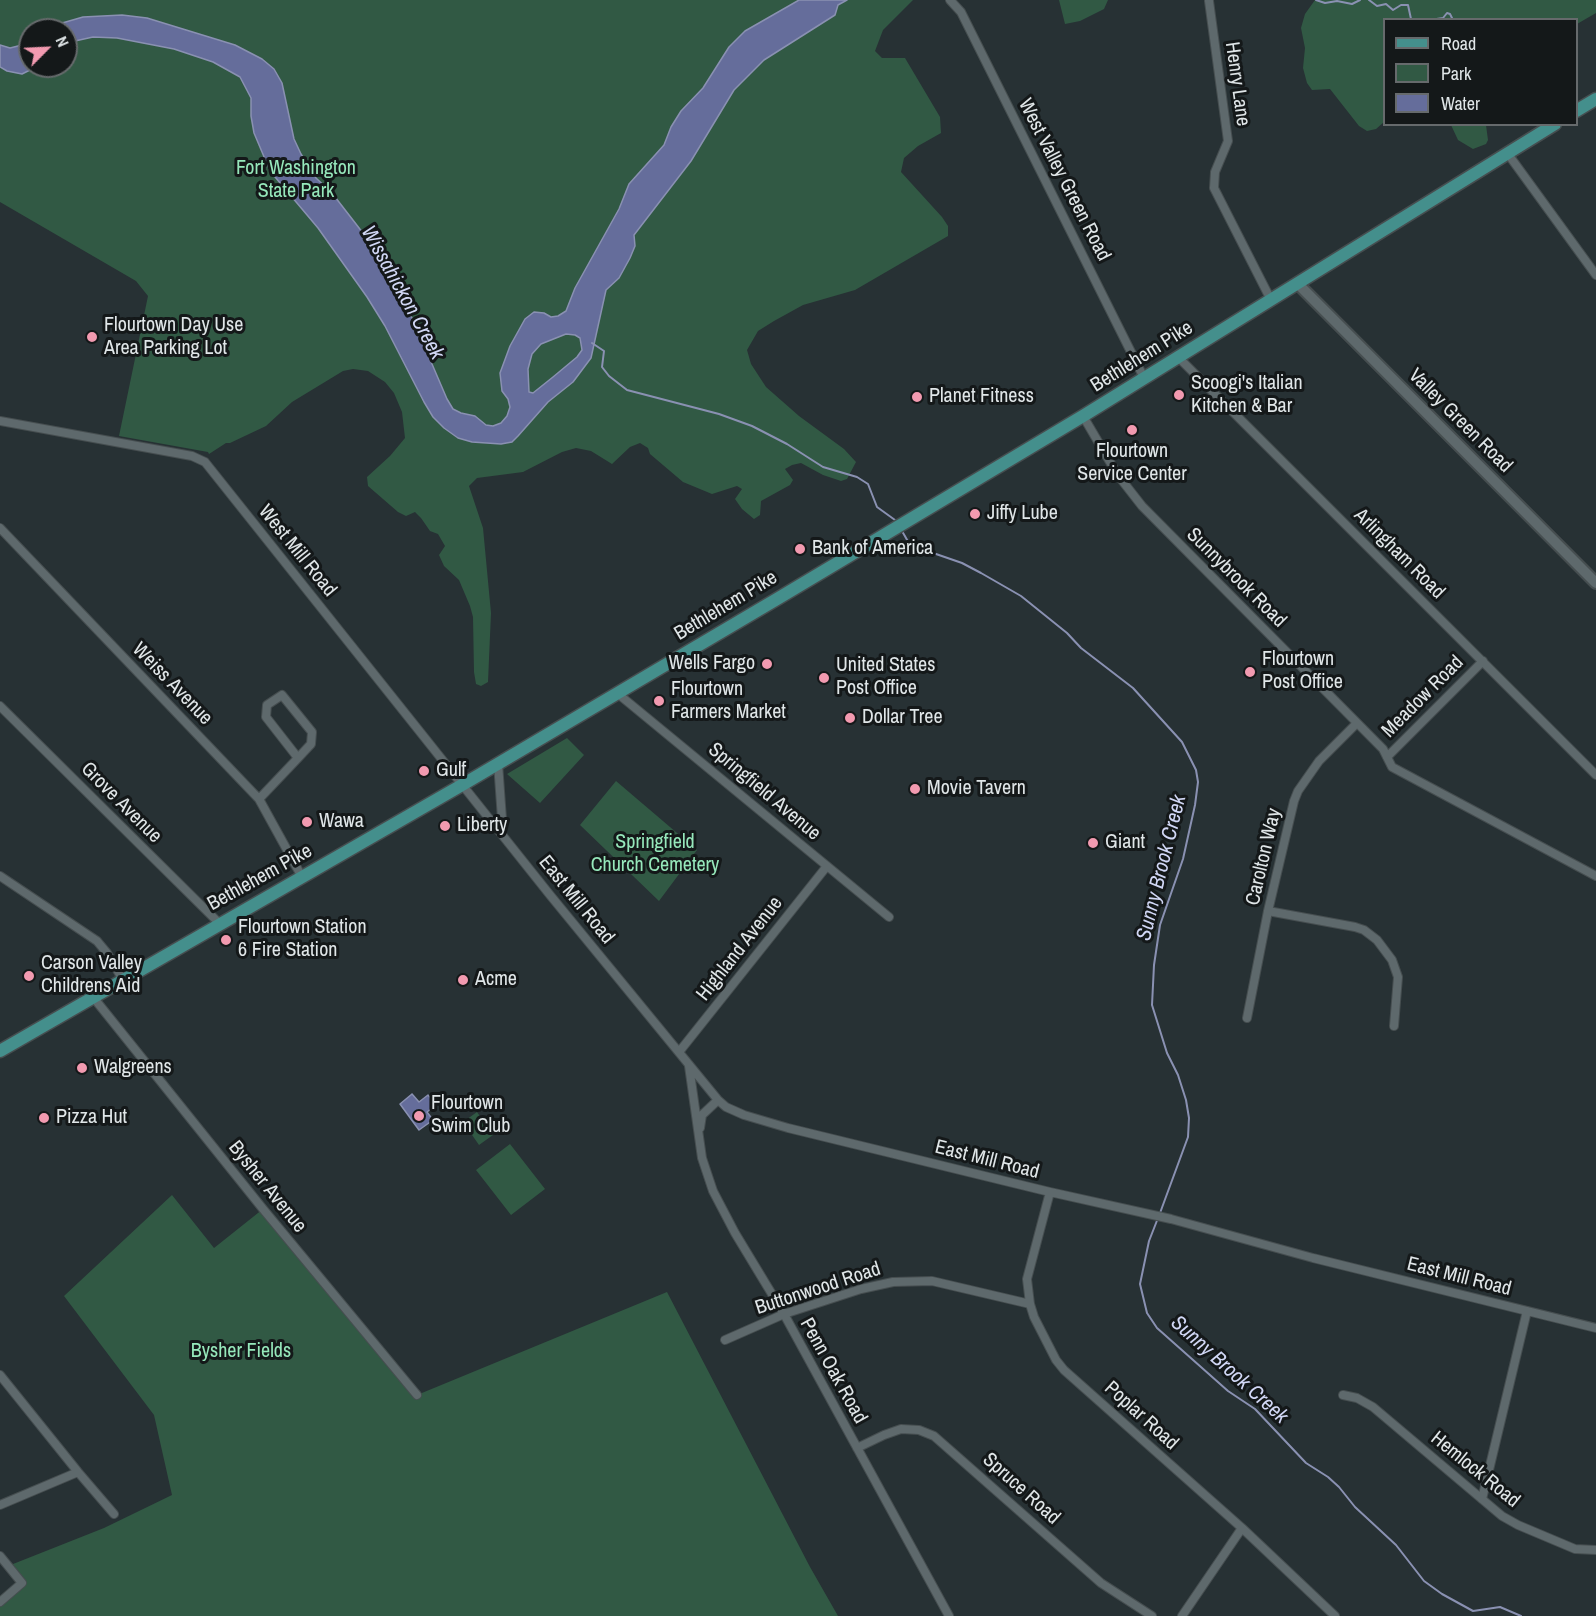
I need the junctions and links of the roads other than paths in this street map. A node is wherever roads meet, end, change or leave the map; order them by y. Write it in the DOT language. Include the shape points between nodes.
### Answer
graph roads {
  1 [pos="950,0"];
  2 [pos="1209,1"];
  3 [pos="1596,99"];
  4 [pos="1578,110"];
  5 [pos="1552,126"];
  6 [pos="1508,154"];
  7 [pos="1596,275"];
  8 [pos="1299,285"];
  9 [pos="1271,300"];
  10 [pos="1179,358"];
  11 [pos="1144,378"];
  12 [pos="1083,417"];
  13 [pos="0,421"];
  14 [pos="0,528"];
  15 [pos="1596,583"];
  16 [pos="1483,661"];
  17 [pos="617,693"];
  18 [pos="0,706"];
  19 [pos="1356,724"];
  20 [pos="1387,757"];
  21 [pos="298,758"];
  22 [pos="498,764"];
  23 [pos="1596,775"];
  24 [pos="462,784"];
  25 [pos="259,799"];
  26 [pos="494,825"];
  27 [pos="827,866"];
  28 [pos="0,876"];
  29 [pos="1596,876"];
  30 [pos="302,877"];
  31 [pos="1268,911"];
  32 [pos="889,917"];
  33 [pos="219,923"];
  34 [pos="123,980"];
  35 [pos="93,997"];
  36 [pos="1247,1018"];
  37 [pos="1394,1026"];
  38 [pos="0,1051"];
  39 [pos="679,1052"];
  40 [pos="689,1065"];
  41 [pos="718,1100"];
  42 [pos="699,1138"];
  43 [pos="1050,1192"];
  44 [pos="1030,1304"];
  45 [pos="1527,1311"];
  46 [pos="784,1314"];
  47 [pos="1596,1328"];
  48 [pos="725,1340"];
  49 [pos="0,1375"];
  50 [pos="417,1395"];
  51 [pos="1343,1395"];
  52 [pos="857,1448"];
  53 [pos="78,1472"];
  54 [pos="1482,1499"];
  55 [pos="0,1505"];
  56 [pos="114,1514"];
  57 [pos="1242,1528"];
  58 [pos="1596,1550"];
  59 [pos="0,1556"];
  60 [pos="0,1602"];
  61 [pos="949,1616"];
  62 [pos="1152,1616"];
  63 [pos="1182,1616"];
  64 [pos="1335,1616"];
  1 -- 11 [label="street, West Valley Green Road" via="961,12"];
  2 -- 9 [label="street, Henry Lane" via="1228,141 1215,172 1214,188"];
  3 -- 4 [label="main road"];
  5 -- 6 [label="main road, Bethlehem Pike"];
  6 -- 7 [label="street"];
  6 -- 8 [label="main road, Bethlehem Pike"];
  8 -- 9 [label="main road, Bethlehem Pike"];
  8 -- 15 [label="street, Valley Green Road"];
  9 -- 10 [label="main road, Bethlehem Pike"];
  10 -- 11 [label="main road, Bethlehem Pike"];
  10 -- 16 [label="street, Arlingham Road"];
  11 -- 12 [label="main road, Bethlehem Pike"];
  12 -- 17 [label="main road, Bethlehem Pike"];
  12 -- 19 [label="street, Sunnybrook Road" via="1119,478 1142,506"];
  13 -- 24 [label="street, West Mill Road" via="192,456 205,462"];
  14 -- 25 [label="street, Weiss Avenue"];
  16 -- 20 [label="street, Meadow Road"];
  16 -- 23 [label="street, Arlingham Road"];
  17 -- 22 [label="main road, Bethlehem Pike"];
  17 -- 27 [label="street, Springfield Avenue"];
  18 -- 33 [label="street, Grove Avenue"];
  19 -- 20 [label="street, Sunnybrook Road"];
  19 -- 31 [label="street, Carolton Way" via="1319,762 1298,791"];
  20 -- 29 [label="street, Sunnybrook Road" via="1404,774"];
  21 -- 21 [label="street" via="311,744 312,732 282,695 267,705 266,717"];
  21 -- 25 [label="street"];
  22 -- 24 [label="main road, Bethlehem Pike"];
  22 -- 26 [label="street" via="502,819"];
  24 -- 26 [label="street, West Mill Road"];
  24 -- 30 [label="main road, Bethlehem Pike"];
  25 -- 30 [label="street, Weiss Avenue"];
  26 -- 39 [label="street, East Mill Road"];
  27 -- 32 [label="street, Springfield Avenue"];
  27 -- 39 [label="street, Highland Avenue"];
  28 -- 34 [label="street" via="97,941"];
  30 -- 33 [label="main road, Bethlehem Pike"];
  31 -- 36 [label="street, Carolton Way"];
  31 -- 37 [label="street" via="1355,927 1377,940 1392,960 1398,977"];
  33 -- 34 [label="main road, Bethlehem Pike"];
  34 -- 35 [label="main road, Bethlehem Pike"];
  35 -- 38 [label="main road, Bethlehem Pike"];
  35 -- 50 [label="street, Bysher Avenue"];
  39 -- 40 [label="street, East Mill Road"];
  40 -- 41 [label="street, East Mill Road"];
  40 -- 42 [label="street, Penn Oak Road"];
  41 -- 42 [label="street, Penn Oak Road" via="702,1115"];
  41 -- 43 [label="street, East Mill Road" via="744,1115 788,1128"];
  42 -- 46 [label="street, Penn Oak Road" via="713,1191"];
  43 -- 44 [label="street, Poplar Road" via="1027,1279"];
  43 -- 45 [label="street, East Mill Road"];
  44 -- 46 [label="street, Buttonwood Road" via="933,1281 903,1282 861,1289"];
  44 -- 57 [label="street, Poplar Road" via="1048,1347 1064,1370"];
  45 -- 47 [label="street, East Mill Road"];
  45 -- 54 [label="street"];
  46 -- 48 [label="street, Buttonwood Road"];
  46 -- 52 [label="street, Penn Oak Road"];
  49 -- 53 [label="street"];
  51 -- 54 [label="street, Hemlock Road" via="1373,1407"];
  52 -- 61 [label="street, Penn Oak Road"];
  52 -- 62 [label="street, Spruce Road" via="901,1430 919,1430 934,1436 1101,1583"];
  53 -- 55 [label="street"];
  53 -- 56 [label="street"];
  54 -- 58 [label="street, Hemlock Road" via="1518,1525 1575,1549"];
  57 -- 63 [label="street"];
  57 -- 64 [label="street, Poplar Road"];
  59 -- 60 [label="street" via="22,1583"];
}
